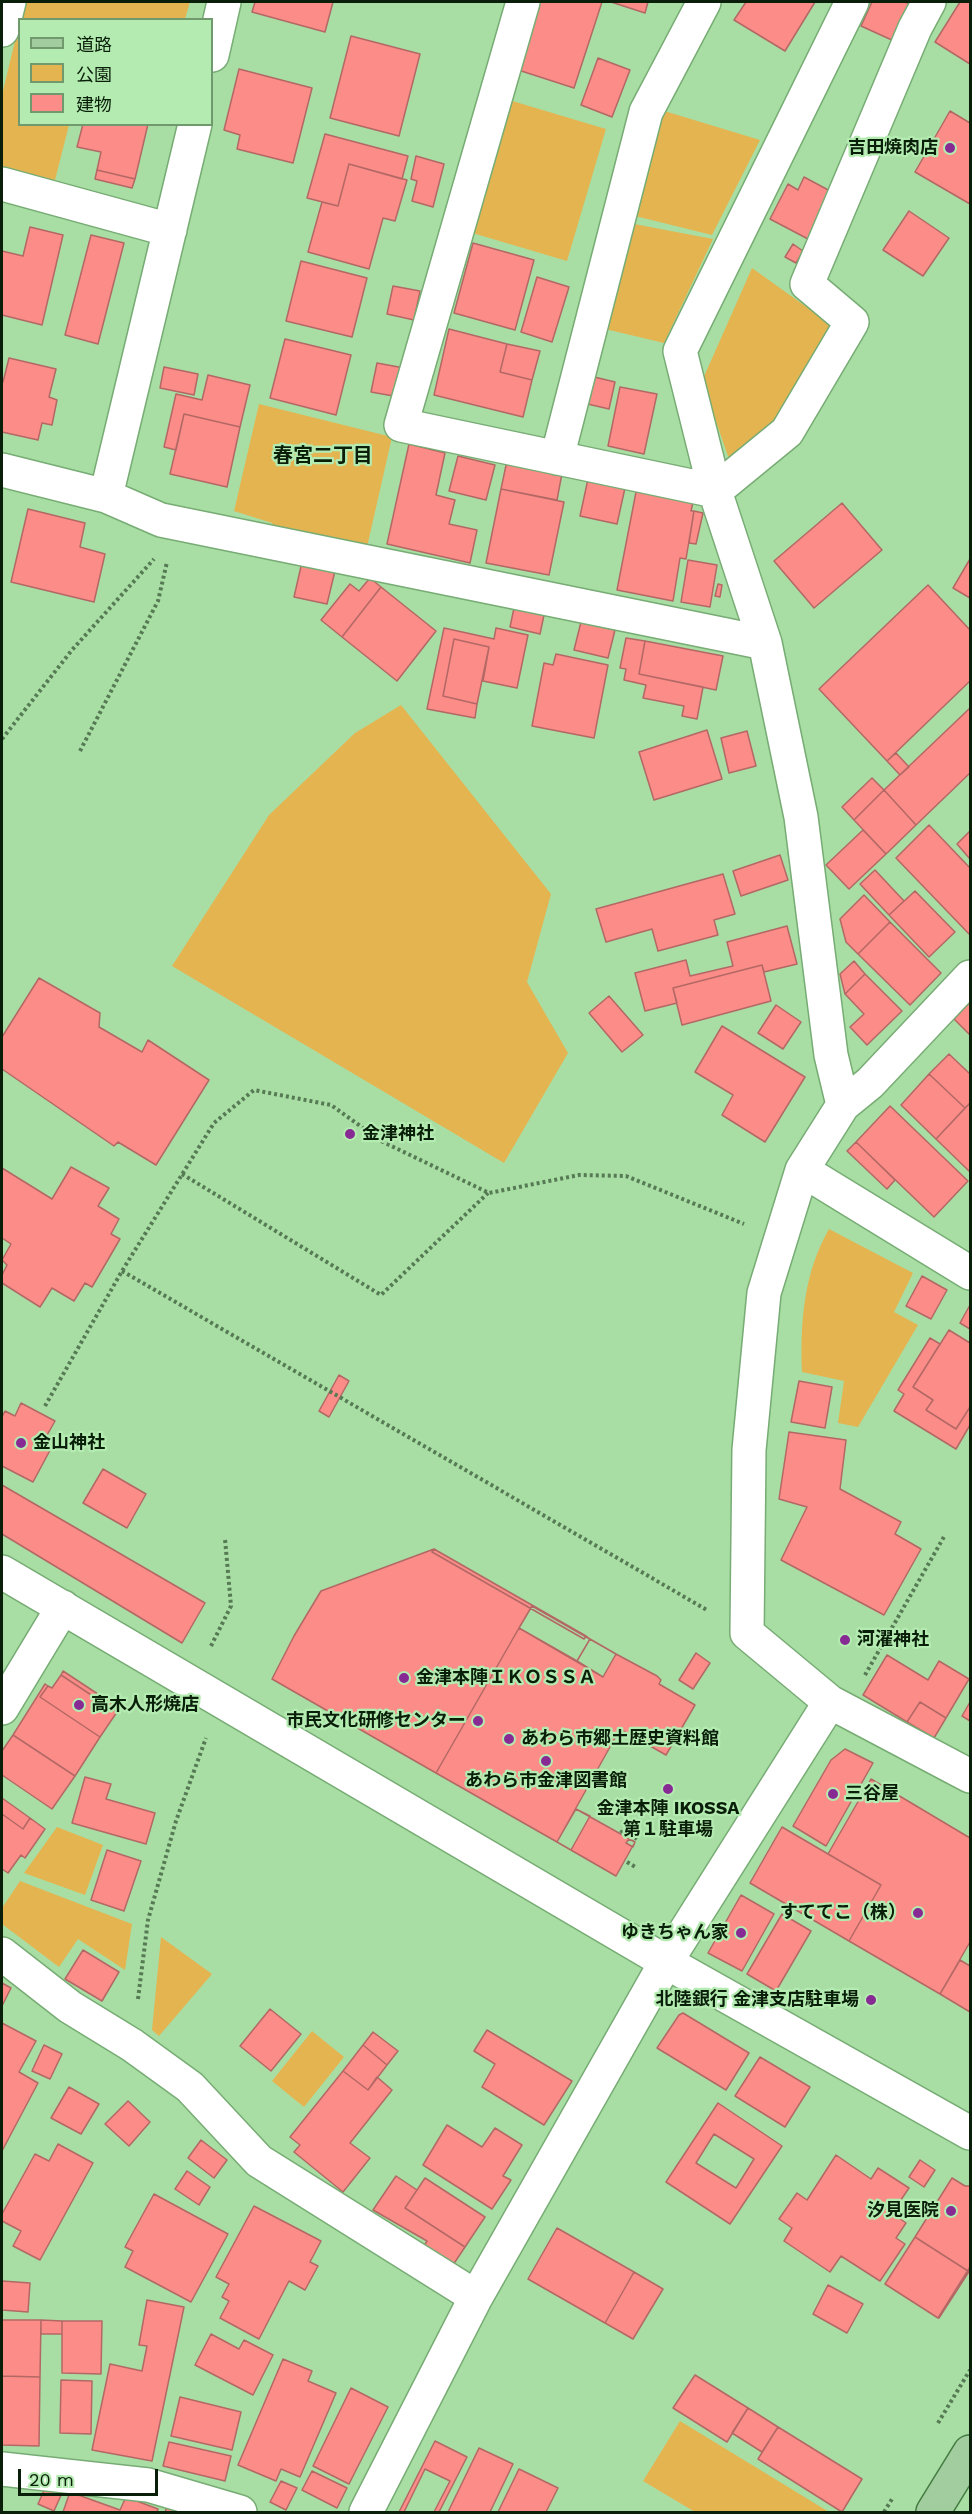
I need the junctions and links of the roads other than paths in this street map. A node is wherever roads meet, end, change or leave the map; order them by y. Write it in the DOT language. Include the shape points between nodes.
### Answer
graph roads {
  1 [pos="9,2"];
  2 [pos="224,2"];
  3 [pos="523,2"];
  4 [pos="704,2"];
  5 [pos="852,2"];
  6 [pos="929,2"];
  7 [pos="2,30"];
  8 [pos="213,52"];
  9 [pos="195,126"];
  10 [pos="2,184"];
  11 [pos="170,230"];
  12 [pos="557,458"];
  13 [pos="2,470"];
  14 [pos="715,491"];
  15 [pos="106,496"];
  16 [pos="765,643"];
  17 [pos="970,977"];
  18 [pos="843,1105"];
  19 [pos="802,1170"];
  20 [pos="970,1273"];
  21 [pos="2,1572"];
  22 [pos="63,1607"];
  23 [pos="838,1706"];
  24 [pos="2,1708"];
  25 [pos="970,1776"];
  26 [pos="2,1954"];
  27 [pos="666,1962"];
  28 [pos="970,2133"];
  29 [pos="476,2297"];
  30 [pos="970,2452"];
  31 [pos="2,2469"];
  32 [pos="240,2512"];
  33 [pos="366,2512"];
  34 [pos="933,2512"];
  1 -- 7 [label="street"];
  2 -- 8 [label="street"];
  3 -- 12 [label="street" via="401,425"];
  4 -- 12 [label="street" via="646,112"];
  5 -- 14 [label="street" via="680,351"];
  6 -- 14 [label="street" via="807,284 852,322 787,432"];
  9 -- 11 [label="street"];
  10 -- 11 [label="street"];
  11 -- 15 [label="street"];
  12 -- 14 [label="street"];
  13 -- 15 [label="street"];
  14 -- 16 [label="street"];
  15 -- 16 [label="street" via="161,520 180,534"];
  16 -- 18 [label="street" via="801,817 831,1055"];
  17 -- 18 [label="street" via="870,1083"];
  18 -- 19 [label="street"];
  19 -- 20 [label="street"];
  19 -- 23 [label="street" via="764,1293 749,1450 747,1633"];
  21 -- 22 [label="street"];
  22 -- 24 [label="street"];
  22 -- 27 [label="street"];
  23 -- 25 [label="street"];
  23 -- 27 [label="street"];
  26 -- 29 [label="street" via="70,2007 190,2087 259,2161"];
  27 -- 28 [label="street"];
  27 -- 29 [label="street"];
  29 -- 33 [label="street"];
  30 -- 34 [label="main road"];
  31 -- 32 [label="street" via="148,2485"];
}
